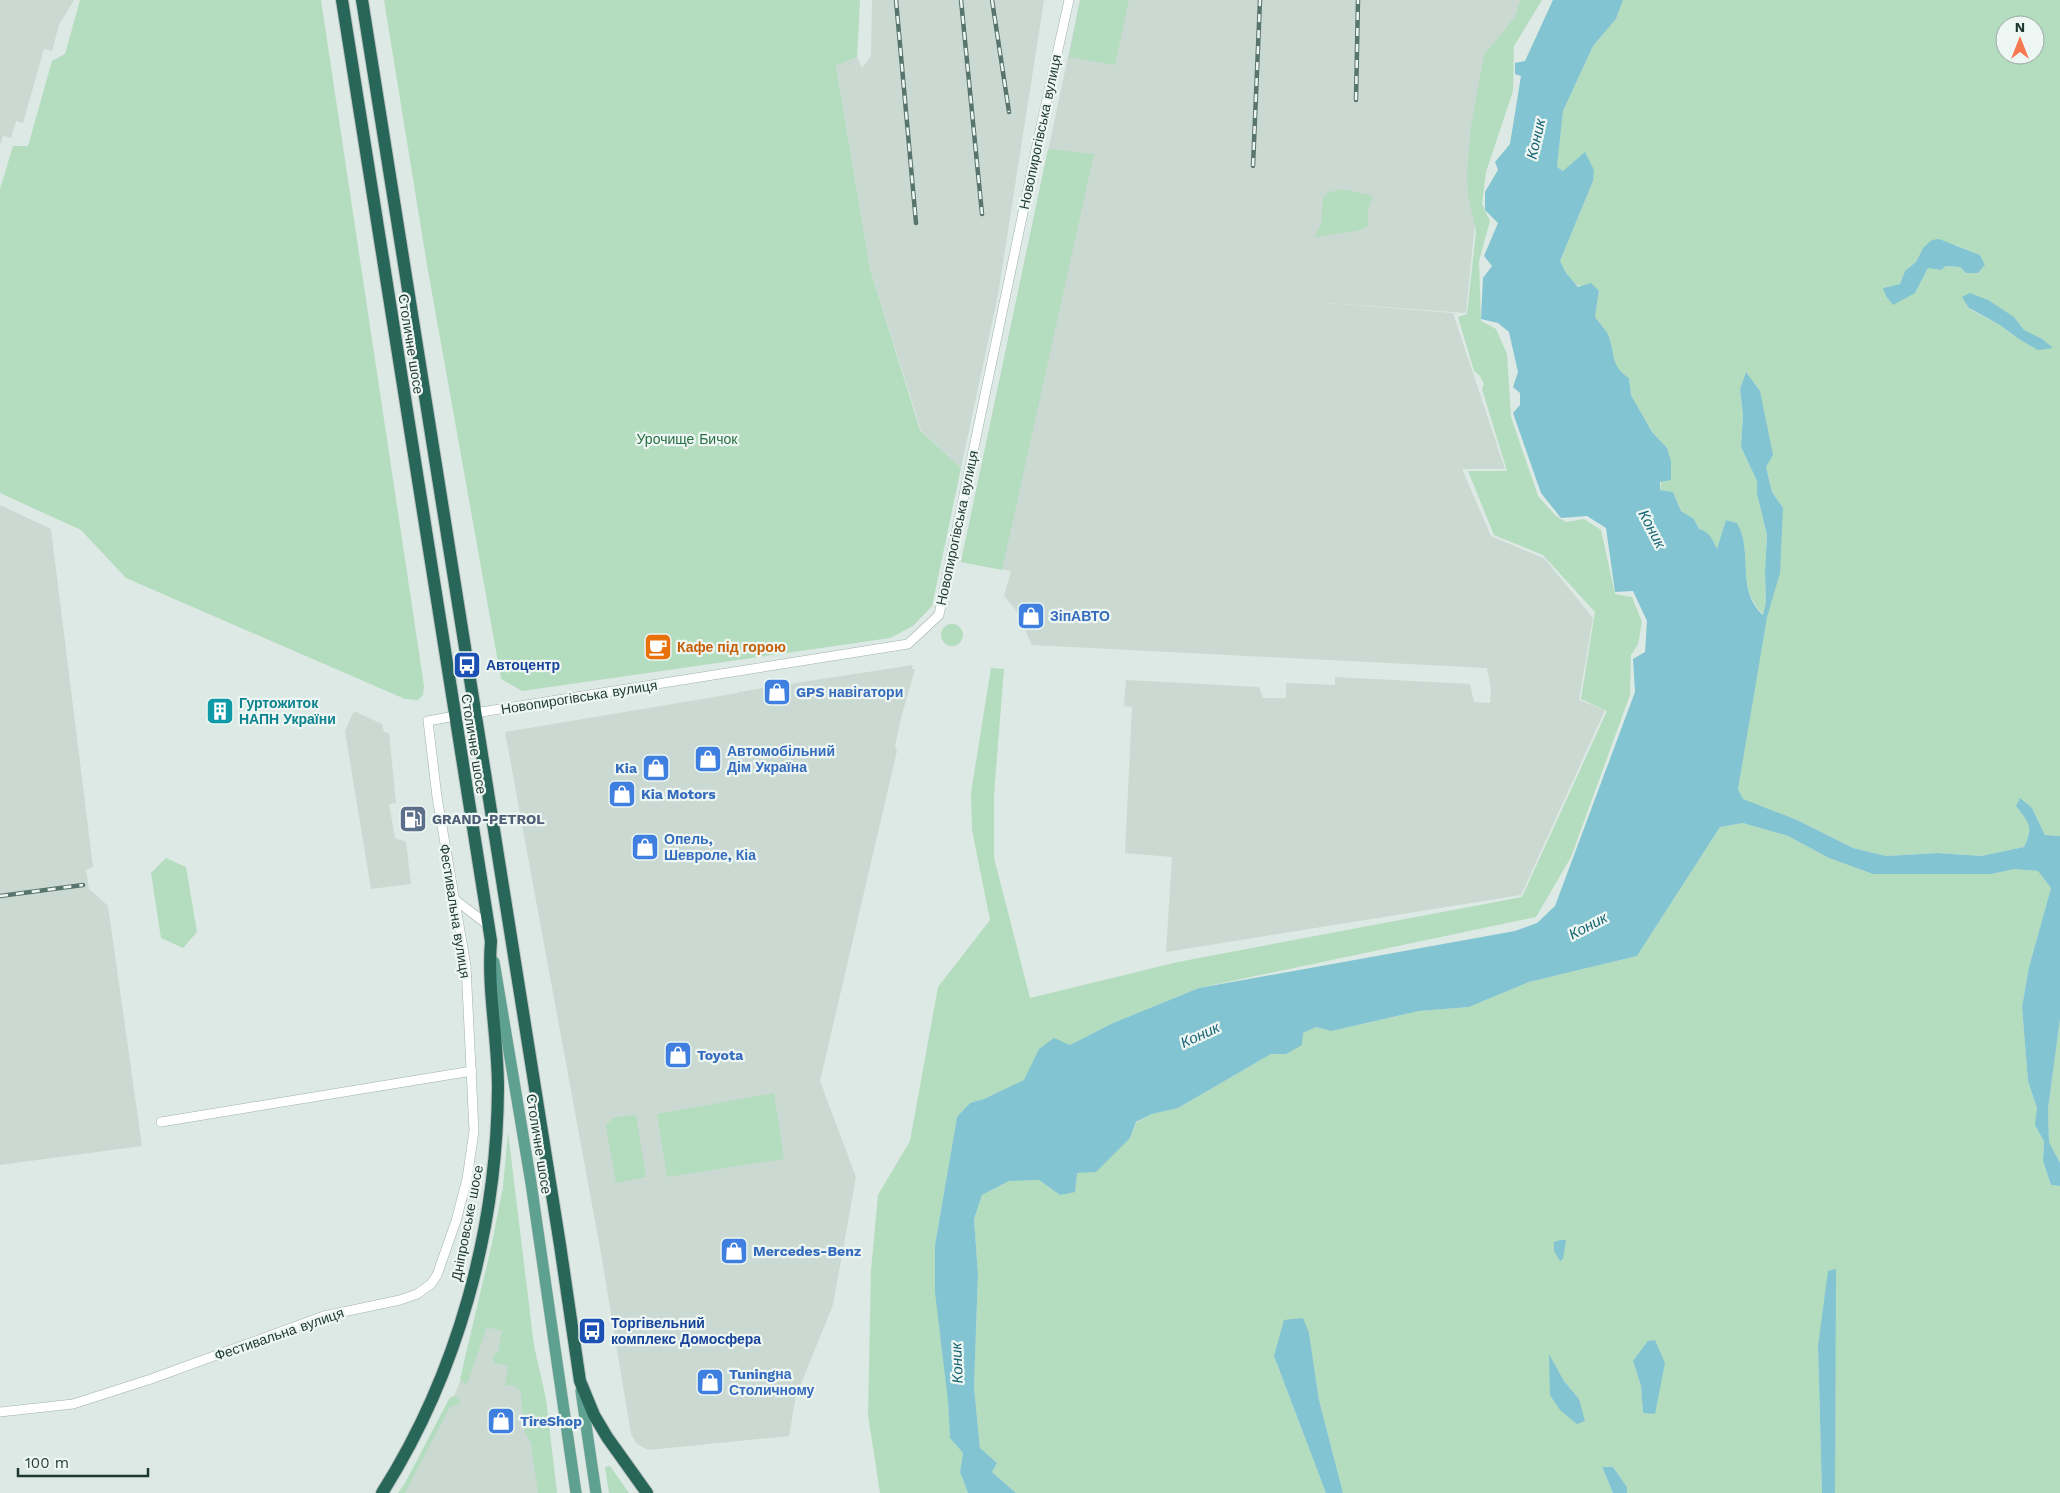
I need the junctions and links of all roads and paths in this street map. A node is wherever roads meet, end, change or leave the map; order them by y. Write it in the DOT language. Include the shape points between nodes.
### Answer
graph roads {
  1 [pos="342,0"];
  2 [pos="362,0"];
  3 [pos="1070,0"];
  4 [pos="475,713"];
  5 [pos="455,716"];
  6 [pos="454,899"];
  7 [pos="488,925"];
  8 [pos="490,941"];
  9 [pos="472,1071"];
  10 [pos="161,1122"];
  11 [pos="580,1381"];
  12 [pos="0,1412"];
  13 [pos="382,1493"];
  14 [pos="576,1493"];
  15 [pos="596,1493"];
  16 [pos="647,1493"];
  1 -- 5 [label="highway, Столичне шосе"];
  2 -- 4 [label="highway, Столичне шосе"];
  3 -- 4 [label="street, Новопирогівська вулиця" via="938,616 908,644"];
  4 -- 11 [label="highway, Столичне шосе"];
  5 -- 6 [label="street, Фестивальна вулиця" via="428,721"];
  5 -- 7 [label="highway, Столичне шосе"];
  6 -- 7 [label="street"];
  6 -- 9 [label="street, Фестивальна вулиця" via="466,966"];
  7 -- 8 [label="highway, Столичне шосе"];
  8 -- 13 [label="highway, Дніпровське шосе" via="498,1088 495,1149 478,1259 454,1345 439,1384 411,1444"];
  8 -- 14 [label="main road, Столичне шосе" via="531,1183"];
  9 -- 10 [label="street"];
  9 -- 12 [label="street, Фестивальна вулиця" via="474,1131 467,1179 437,1275 424,1290 400,1300 324,1316 73,1404"];
  11 -- 15 [label="main road, Столичне шосе"];
  11 -- 16 [label="highway" via="607,1438"];
}
